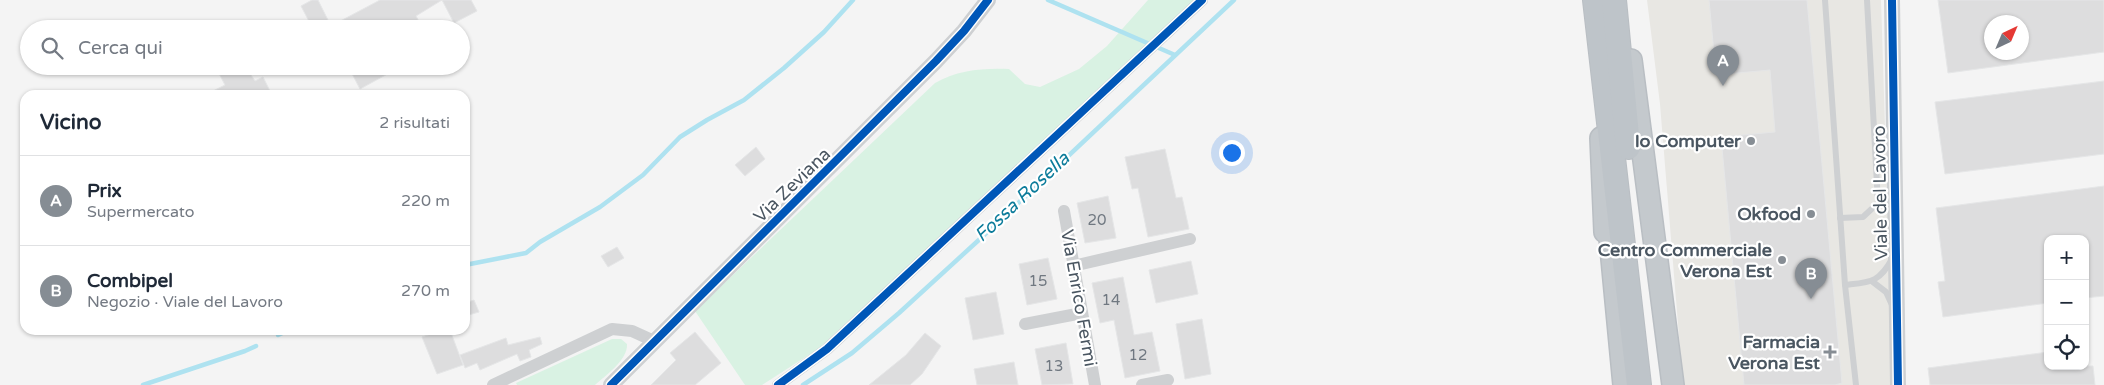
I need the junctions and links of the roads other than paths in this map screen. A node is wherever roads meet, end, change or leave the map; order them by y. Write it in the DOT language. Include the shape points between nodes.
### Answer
graph roads {
  1 [pos="988,0"];
  2 [pos="1202,0"];
  3 [pos="1595,0"];
  4 [pos="1616,0"];
  5 [pos="1825,0"];
  6 [pos="1867,0"];
  7 [pos="1892,0"];
  8 [pos="1064,211"];
  9 [pos="1840,218"];
  10 [pos="1190,239"];
  11 [pos="1896,251"];
  12 [pos="1074,266"];
  13 [pos="1872,282"];
  14 [pos="1845,284"];
  15 [pos="1082,313"];
  16 [pos="1897,315"];
  17 [pos="1025,324"];
  18 [pos="654,341"];
  19 [pos="1168,380"];
  20 [pos="493,385"];
  21 [pos="611,385"];
  22 [pos="778,385"];
  23 [pos="1095,385"];
  24 [pos="1142,385"];
  25 [pos="1614,385"];
  26 [pos="1624,385"];
  27 [pos="1639,385"];
  28 [pos="1649,385"];
  29 [pos="1672,385"];
  30 [pos="1856,385"];
  31 [pos="1898,385"];
  1 -- 18 [label="street, Via Zeviana" via="936,61"];
  2 -- 22 [label="street" via="827,349"];
  3 -- 25 [label="highway"];
  3 -- 26 [label="highway" via="1602,154"];
  3 -- 27 [label="highway"];
  4 -- 28 [label="highway"];
  4 -- 29 [label="highway" via="1626,25"];
  5 -- 9 [label="lane"];
  6 -- 9 [label="lane" via="1878,203 1863,217"];
  7 -- 11 [label="street, Viale del Lavoro"];
  8 -- 12 [label="street, Via Enrico Fermi"];
  9 -- 14 [label="lane"];
  10 -- 12 [label="street"];
  11 -- 13 [label="lane" via="1885,272"];
  11 -- 16 [label="street, Viale del Lavoro"];
  12 -- 15 [label="street, Via Enrico Fermi"];
  13 -- 14 [label="lane"];
  13 -- 16 [label="lane" via="1886,292"];
  14 -- 30 [label="lane"];
  15 -- 17 [label="street"];
  15 -- 23 [label="street, Via Enrico Fermi"];
  16 -- 31 [label="street, Viale del Lavoro"];
  18 -- 20 [label="street" via="632,331 612,329"];
  18 -- 21 [label="street, Via Zeviana"];
  19 -- 24 [label="street"];
}
